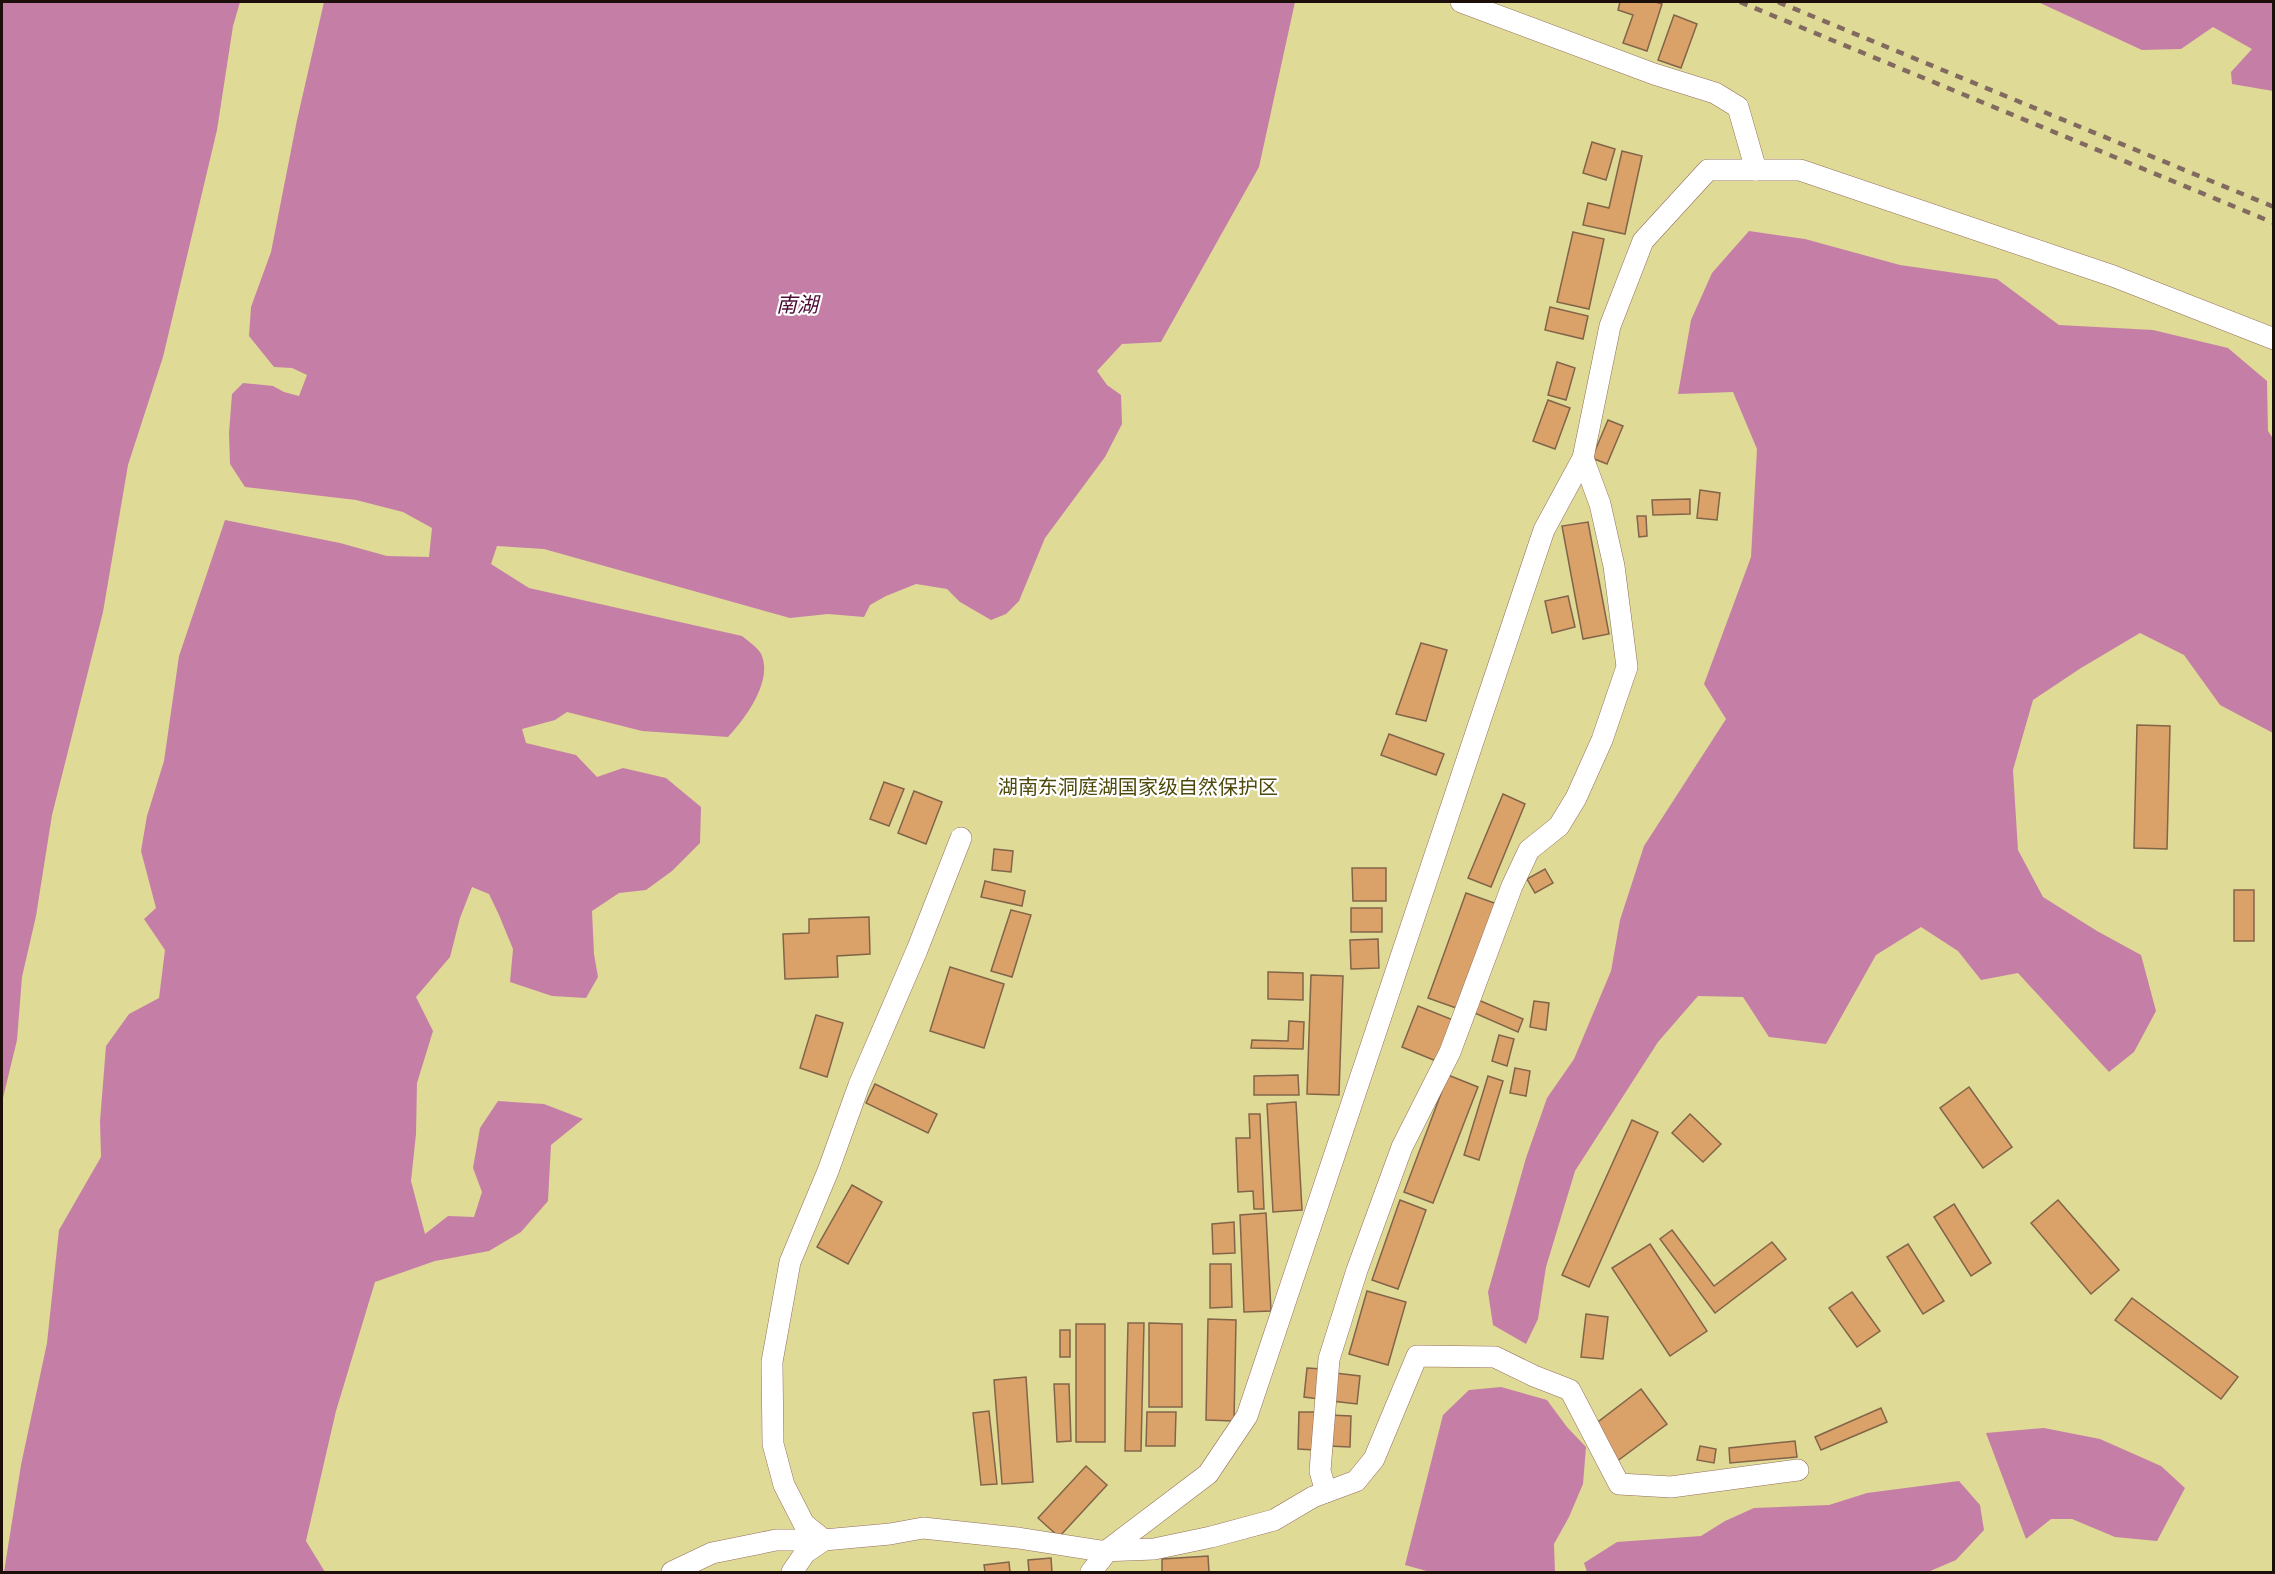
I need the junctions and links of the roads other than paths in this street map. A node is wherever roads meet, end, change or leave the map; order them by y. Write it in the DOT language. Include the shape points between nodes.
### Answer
graph roads {
  1 [pos="1461,2"];
  2 [pos="1756,170"];
  3 [pos="2274,339"];
  4 [pos="1582,458"];
  5 [pos="961,838"];
  6 [pos="1798,1470"];
  7 [pos="1326,1492"];
  8 [pos="824,1540"];
  9 [pos="1109,1549"];
  10 [pos="672,1572"];
  11 [pos="792,1572"];
  12 [pos="1091,1572"];
  1 -- 2 [label="street" via="1715,93 1738,108"];
  2 -- 3 [label="street" via="1800,170 2113,276"];
  2 -- 4 [label="street" via="1708,170 1643,241 1610,326"];
  4 -- 7 [label="street" via="1600,504 1614,566 1626,667 1602,740 1576,798 1559,826 1529,850 1512,886 1450,1052 1402,1147 1329,1359 1320,1471"];
  4 -- 9 [label="street" via="1544,530 1247,1416 1208,1474"];
  5 -- 8 [label="street" via="790,1262 772,1362 773,1444 784,1485 804,1524"];
  6 -- 7 [label="street" via="1671,1487 1619,1484 1570,1390 1495,1357 1417,1356 1374,1460 1356,1481"];
  7 -- 9 [label="street" via="1274,1520 1210,1537 1154,1549"];
  8 -- 9 [label="street" via="923,1528"];
  8 -- 10 [label="street" via="776,1540 712,1553"];
  8 -- 11 [label="street" via="805,1554"];
  9 -- 12 [label="street"];
}
